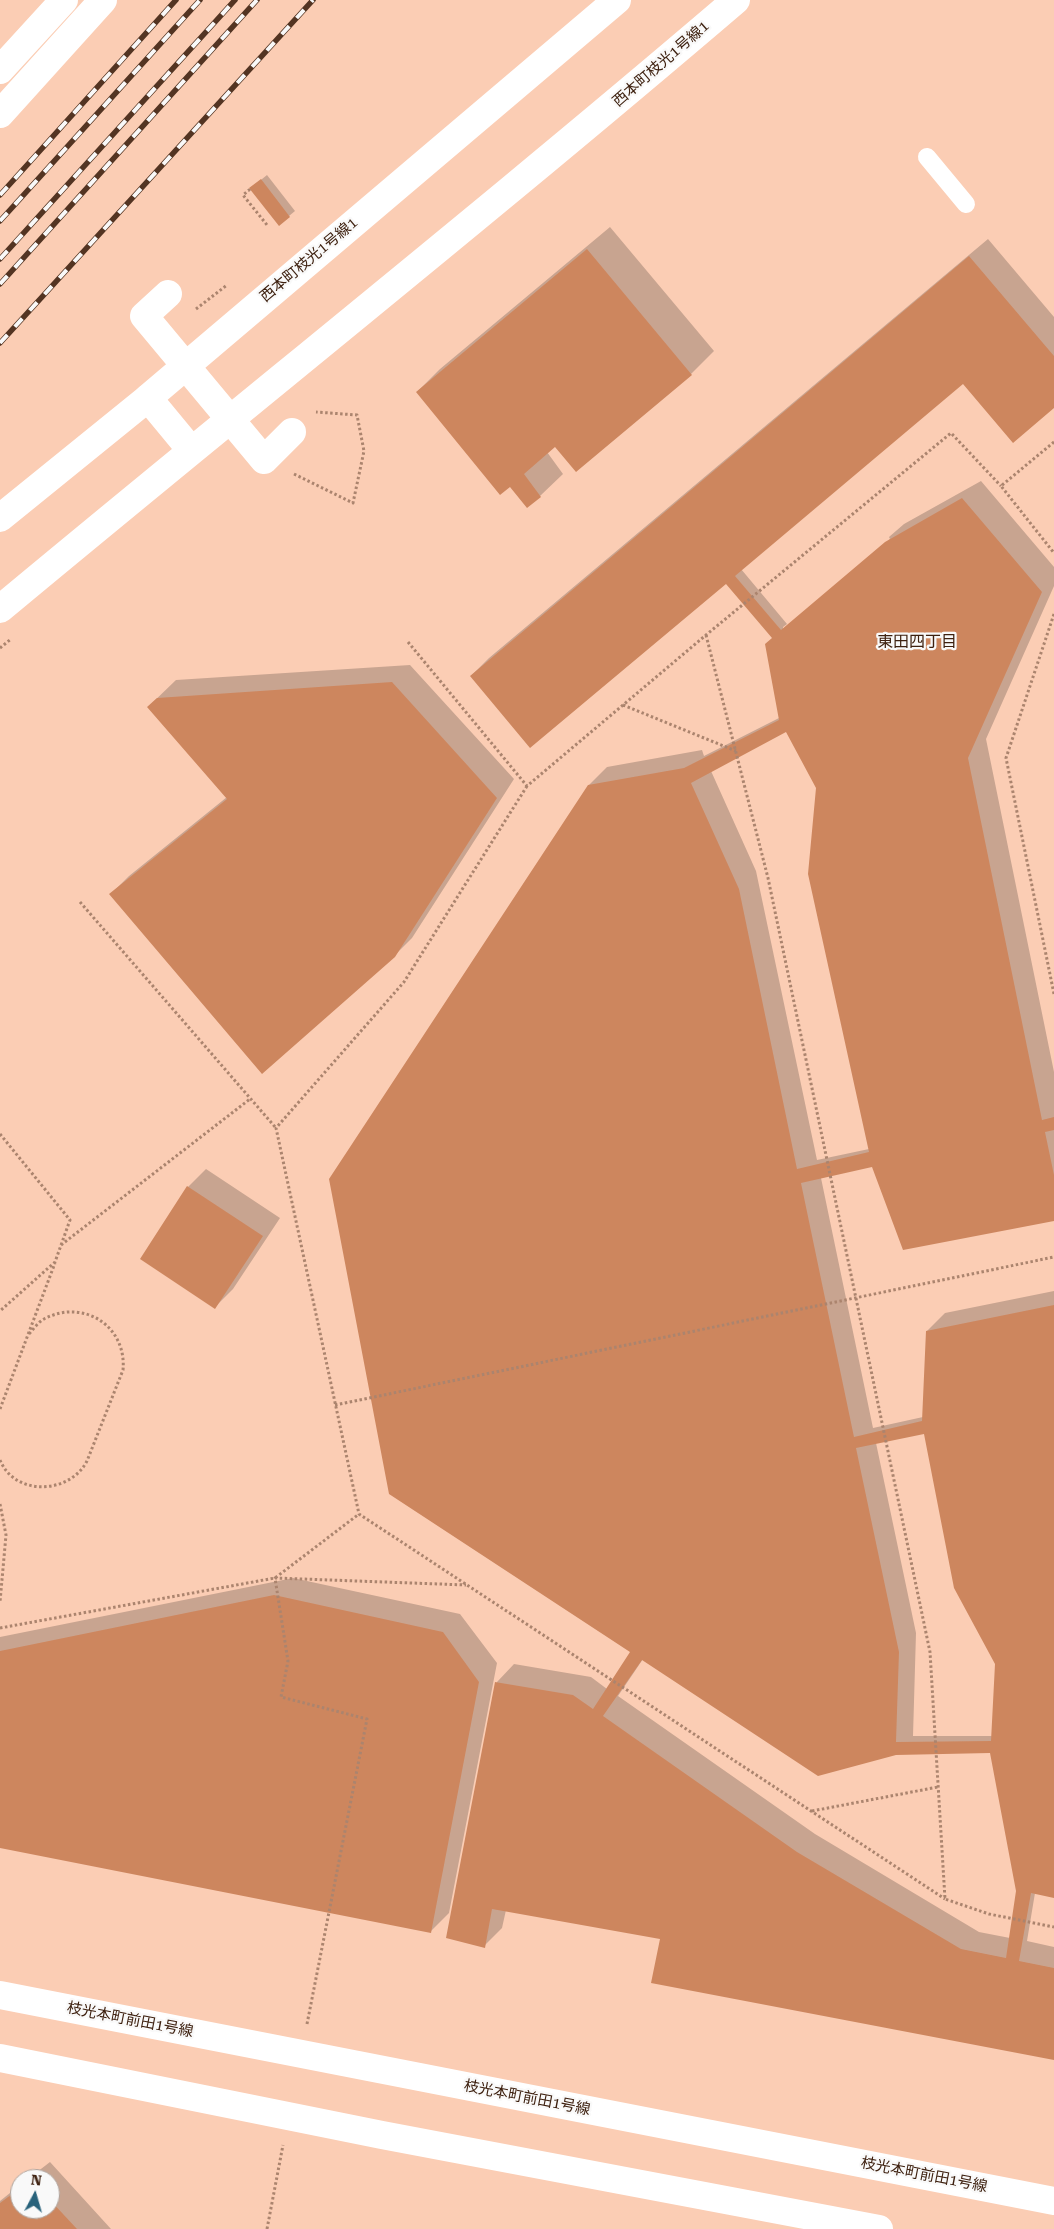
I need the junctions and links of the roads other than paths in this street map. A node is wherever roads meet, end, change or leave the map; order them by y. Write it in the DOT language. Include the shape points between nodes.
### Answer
graph roads {
  1 [pos="64,0"];
  2 [pos="103,0"];
  3 [pos="617,0"];
  4 [pos="736,0"];
  5 [pos="0,70"];
  6 [pos="0,114"];
  7 [pos="927,157"];
  8 [pos="966,204"];
  9 [pos="168,294"];
  10 [pos="148,398"];
  11 [pos="292,432"];
  12 [pos="191,450"];
  13 [pos="0,518"];
  14 [pos="0,610"];
  15 [pos="0,1995"];
  16 [pos="0,2058"];
  17 [pos="1054,2200"];
  18 [pos="879,2229"];
  1 -- 5 [label="main road"];
  2 -- 6 [label="main road"];
  3 -- 10 [label="main road, 西本町枝光1号線1"];
  4 -- 12 [label="main road, 西本町枝光1号線1" via="582,132"];
  7 -- 8 [label="lane"];
  9 -- 11 [label="main road" via="144,316 264,460"];
  10 -- 12 [label="main road"];
  10 -- 13 [label="main road, 西本町枝光1号線1"];
  12 -- 14 [label="main road, 西本町枝光1号線1"];
  15 -- 17 [label="main road, 枝光本町前田1号線"];
  16 -- 18 [label="main road"];
}
